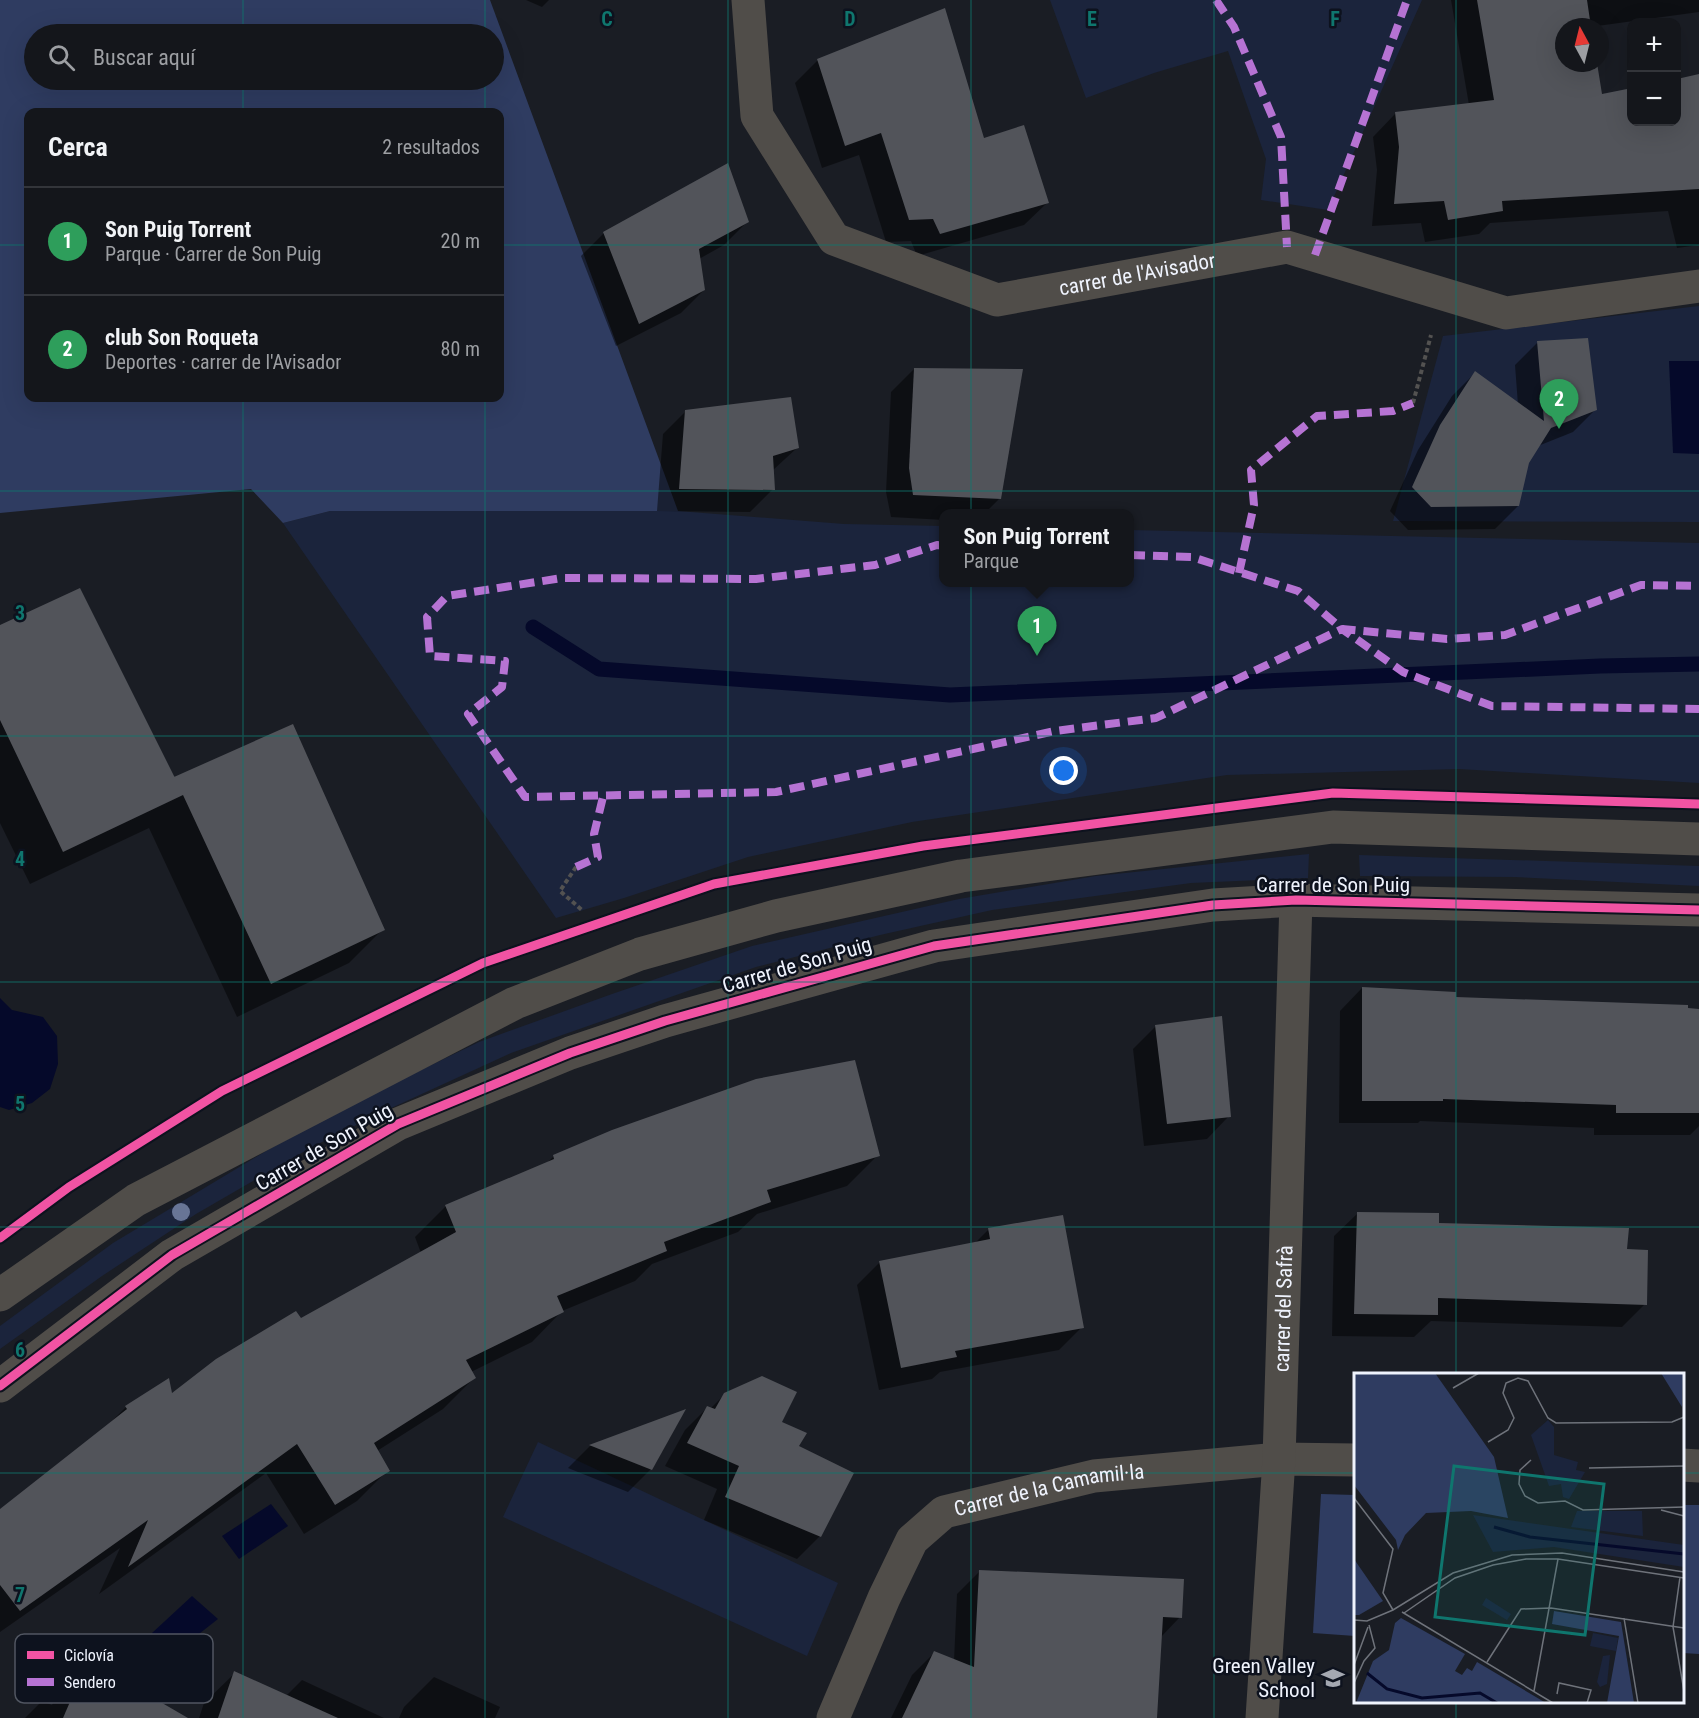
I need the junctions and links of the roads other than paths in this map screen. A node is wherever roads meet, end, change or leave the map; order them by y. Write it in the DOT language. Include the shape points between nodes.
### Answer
graph roads {
  1 [pos="747,0"];
  2 [pos="1699,286"];
  3 [pos="1699,839"];
  4 [pos="1296,900"];
  5 [pos="1699,910"];
  6 [pos="0,1295"];
  7 [pos="0,1386"];
  8 [pos="1279,1459"];
  9 [pos="1354,1460"];
  10 [pos="832,1718"];
  11 [pos="1262,1718"];
  1 -- 2 [label="street, carrer de l'Avisador" via="757,116 834,239 997,300 1287,247 1506,313"];
  3 -- 6 [label="street, Carrer de Son Puig" via="1333,827 961,876 776,916 640,954 515,1003 136,1200"];
  4 -- 5 [label="street, Carrer de Son Puig"];
  4 -- 7 [label="street, Carrer de Son Puig" via="1213,905 934,946 665,1021 570,1053 398,1124 172,1255"];
  4 -- 8 [label="street, carrer del Safrà"];
  8 -- 9 [label="street, Carrer de la Camamil·la"];
  8 -- 10 [label="street, Carrer de la Camamil·la" via="1094,1476 944,1512 912,1540"];
  8 -- 11 [label="street, carrer del Safrà"];
}
